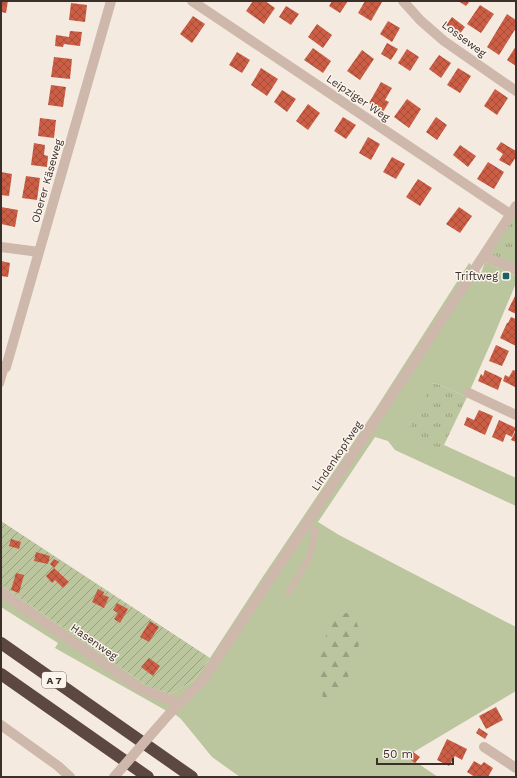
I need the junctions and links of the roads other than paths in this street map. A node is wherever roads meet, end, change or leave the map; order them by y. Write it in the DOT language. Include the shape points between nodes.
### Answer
graph roads {
  1 [pos="111,1"];
  2 [pos="192,1"];
  3 [pos="403,1"];
  4 [pos="516,91"];
  5 [pos="513,210"];
  6 [pos="1,247"];
  7 [pos="39,252"];
  8 [pos="484,256"];
  9 [pos="516,270"];
  10 [pos="4,367"];
  11 [pos="1,384"];
  12 [pos="469,393"];
  13 [pos="516,415"];
  14 [pos="306,525"];
  15 [pos="1,592"];
  16 [pos="288,593"];
  17 [pos="1,643"];
  18 [pos="1,674"];
  19 [pos="179,703"];
  20 [pos="1,725"];
  21 [pos="484,747"];
  22 [pos="516,768"];
  23 [pos="70,777"];
  24 [pos="114,777"];
  25 [pos="148,777"];
  26 [pos="192,777"];
  1 -- 7 [label="street, Oberer Käseweg"];
  2 -- 5 [label="street, Leipziger Weg"];
  3 -- 4 [label="street, Losseweg" via="444,41"];
  5 -- 8 [label="street, Lindenkopfweg"];
  6 -- 7 [label="street"];
  7 -- 10 [label="street, Oberer Käseweg"];
  8 -- 9 [label="street"];
  8 -- 14 [label="street, Lindenkopfweg"];
  10 -- 11 [label="lane"];
  12 -- 13 [label="street"];
  14 -- 16 [label="lane" via="316,531 309,558"];
  14 -- 19 [label="street, Lindenkopfweg" via="203,680"];
  15 -- 19 [label="street, Hasenweg" via="141,689"];
  17 -- 26 [label="highway, A 7"];
  18 -- 25 [label="highway, A 7"];
  19 -- 24 [label="street, Lindenkopfweg, bridge"];
  20 -- 23 [label="street"];
  21 -- 22 [label="street"];
}
